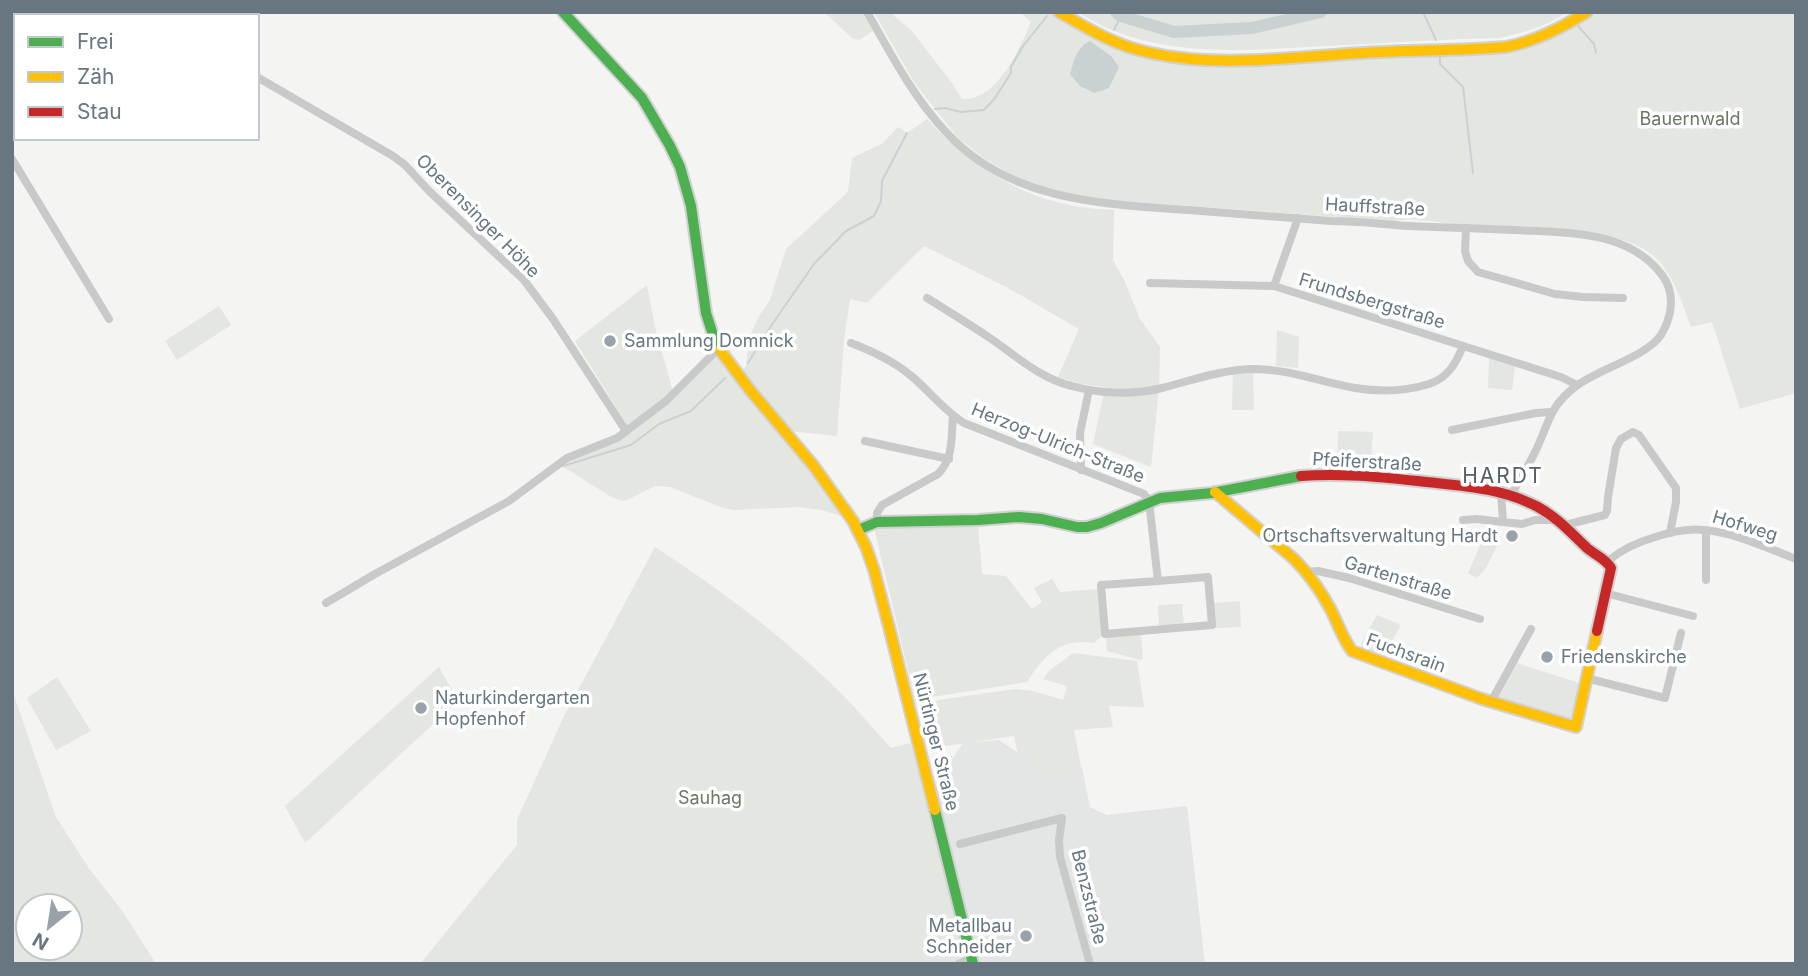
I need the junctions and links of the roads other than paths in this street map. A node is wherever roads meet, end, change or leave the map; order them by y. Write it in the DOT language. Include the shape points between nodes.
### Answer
graph roads {
  1 [pos="563,12"];
  2 [pos="867,12"];
  3 [pos="1059,12"];
  4 [pos="1587,12"];
  5 [pos="259,78"];
  6 [pos="12,159"];
  7 [pos="1298,218"];
  8 [pos="1466,228"];
  9 [pos="1150,283"];
  10 [pos="1274,286"];
  11 [pos="927,298"];
  12 [pos="1623,298"];
  13 [pos="108,320"];
  14 [pos="851,342"];
  15 [pos="1463,346"];
  16 [pos="719,348"];
  17 [pos="1577,385"];
  18 [pos="1089,390"];
  19 [pos="1551,412"];
  20 [pos="953,416"];
  21 [pos="1452,430"];
  22 [pos="626,431"];
  23 [pos="865,441"];
  24 [pos="949,459"];
  25 [pos="1081,470"];
  26 [pos="1215,492"];
  27 [pos="1506,494"];
  28 [pos="1149,501"];
  29 [pos="1462,520"];
  30 [pos="877,522"];
  31 [pos="1503,522"];
  32 [pos="1562,523"];
  33 [pos="859,530"];
  34 [pos="1706,530"];
  35 [pos="1670,533"];
  36 [pos="1796,559"];
  37 [pos="1608,561"];
  38 [pos="1306,572"];
  39 [pos="1706,580"];
  40 [pos="1158,581"];
  41 [pos="1605,593"];
  42 [pos="326,603"];
  43 [pos="1693,616"];
  44 [pos="1480,619"];
  45 [pos="1531,629"];
  46 [pos="1681,633"];
  47 [pos="1586,678"];
  48 [pos="1491,702"];
  49 [pos="960,844"];
  50 [pos="973,961"];
  51 [pos="959,964"];
  52 [pos="1090,964"];
  1 -- 16 [label="main road, Nürtinger Straße" via="642,98 680,167 691,206 706,313"];
  2 -- 7 [label="street, Hauffstraße" via="908,82 947,133 1006,176 1086,202"];
  3 -- 4 [label="main road" via="1096,35 1131,49 1170,58 1224,62 1506,47 1546,36"];
  5 -- 22 [label="street, Oberensinger Höhe" via="405,165 524,280"];
  6 -- 13 [label="street"];
  7 -- 8 [label="street, Hauffstraße"];
  7 -- 10 [label="street"];
  8 -- 12 [label="street" via="1468,261 1486,276 1566,295"];
  8 -- 17 [label="street, Hauffstraße" via="1573,233 1613,240 1644,256 1665,278 1671,307 1656,341"];
  9 -- 10 [label="street, Frundsbergstraße"];
  10 -- 15 [label="street, Frundsbergstraße"];
  11 -- 18 [label="street" via="1044,375"];
  14 -- 20 [label="street, Herzog-Ulrich-Straße" via="909,373"];
  15 -- 17 [label="street, Frundsbergstraße"];
  15 -- 18 [label="street" via="1445,375 1404,388 1354,388 1290,372 1253,369 1221,372 1159,389"];
  16 -- 22 [label="street" via="666,401"];
  16 -- 33 [label="main road, Nürtinger Straße"];
  17 -- 19 [label="street, Hauffstraße"];
  18 -- 25 [label="street" via="1080,433"];
  19 -- 21 [label="street"];
  19 -- 27 [label="street, Hauffstraße" via="1535,451"];
  20 -- 24 [label="street"];
  20 -- 25 [label="street, Herzog-Ulrich-Straße"];
  22 -- 42 [label="street" via="567,458 509,501"];
  23 -- 24 [label="street"];
  24 -- 30 [label="street" via="938,474 882,505"];
  25 -- 28 [label="street, Herzog-Ulrich-Straße"];
  26 -- 27 [label="main road, Pfeiferstraße" via="1331,474"];
  26 -- 28 [label="main road, Pfeiferstraße"];
  26 -- 38 [label="main road, Fuchsrain"];
  27 -- 31 [label="street"];
  27 -- 32 [label="main road, Pfeiferstraße"];
  28 -- 30 [label="main road, Pfeiferstraße" via="1087,527 1019,517"];
  28 -- 40 [label="street"];
  29 -- 31 [label="street"];
  30 -- 33 [label="main road, Pfeiferstraße"];
  31 -- 32 [label="street"];
  32 -- 35 [label="street" via="1607,513 1617,445 1633,432 1675,485"];
  32 -- 37 [label="main road, Pfeiferstraße"];
  33 -- 50 [label="main road, Nürtinger Straße" via="874,570"];
  34 -- 35 [label="street, Hofweg"];
  34 -- 36 [label="street, Hofweg"];
  34 -- 39 [label="street"];
  35 -- 37 [label="street, Hofweg" via="1640,541"];
  37 -- 41 [label="main road" via="1611,571"];
  38 -- 44 [label="street, Gartenstraße" via="1349,578"];
  38 -- 48 [label="main road, Fuchsrain" via="1352,651"];
  40 -- 40 [label="street" via="1101,585 1105,634 1212,625 1208,577"];
  41 -- 43 [label="street"];
  41 -- 47 [label="main road"];
  45 -- 48 [label="street"];
  46 -- 47 [label="street" via="1665,698"];
  47 -- 48 [label="main road, Fuchsrain" via="1576,727"];
  49 -- 52 [label="street, Benzstraße" via="1062,818 1060,857"];
  50 -- 51 [label="street"];
}
